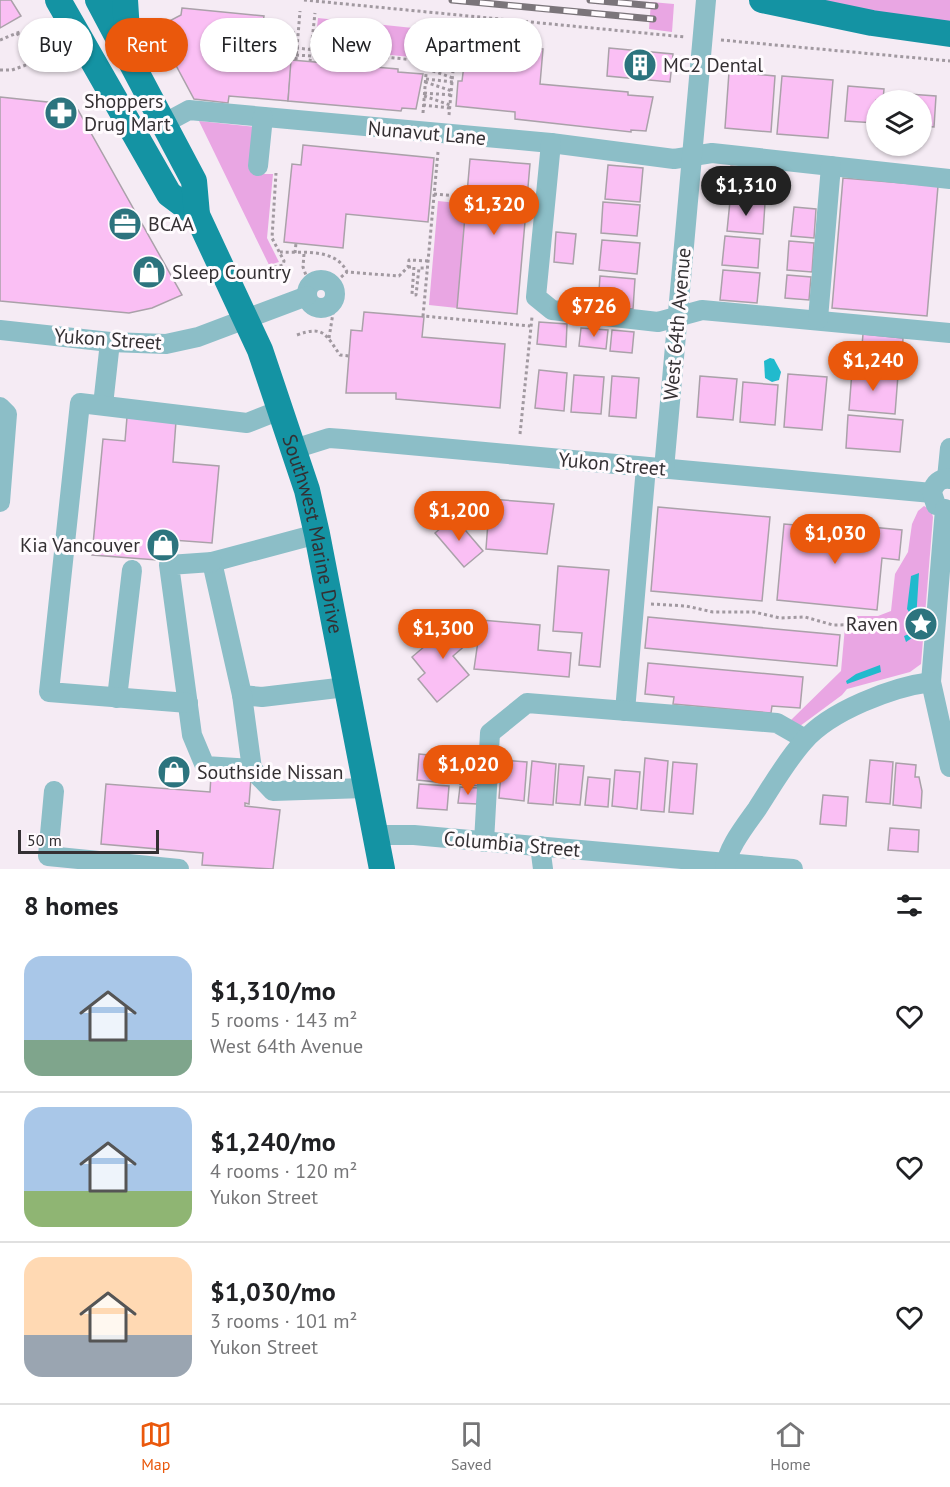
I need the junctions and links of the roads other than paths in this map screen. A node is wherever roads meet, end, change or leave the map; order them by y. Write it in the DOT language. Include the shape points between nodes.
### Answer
graph roads {
  1 [pos="58,0"];
  2 [pos="98,0"];
  3 [pos="125,0"];
  4 [pos="706,0"];
  5 [pos="762,0"];
  6 [pos="108,18"];
  7 [pos="126,18"];
  8 [pos="950,34"];
  9 [pos="136,72"];
  10 [pos="263,117"];
  11 [pos="163,124"];
  12 [pos="551,143"];
  13 [pos="692,156"];
  14 [pos="258,166"];
  15 [pos="831,166"];
  16 [pos="950,178"];
  17 [pos="197,215"];
  18 [pos="308,290"];
  19 [pos="678,317"];
  20 [pos="247,318"];
  21 [pos="818,320"];
  22 [pos="0,330"];
  23 [pos="950,333"];
  24 [pos="110,342"];
  25 [pos="103,405"];
  26 [pos="0,407"];
  27 [pos="280,410"];
  28 [pos="950,448"];
  29 [pos="294,449"];
  30 [pos="655,468"];
  31 [pos="949,479"];
  32 [pos="932,493"];
  33 [pos="0,502"];
  34 [pos="947,509"];
  35 [pos="317,534"];
  36 [pos="212,561"];
  37 [pos="132,570"];
  38 [pos="931,682"];
  39 [pos="346,687"];
  40 [pos="242,695"];
  41 [pos="117,698"];
  42 [pos="188,703"];
  43 [pos="625,711"];
  44 [pos="806,739"];
  45 [pos="950,767"];
  46 [pos="252,769"];
  47 [pos="365,788"];
  48 [pos="54,791"];
  49 [pos="374,835"];
  50 [pos="484,842"];
  51 [pos="540,846"];
  52 [pos="725,866"];
  53 [pos="178,869"];
  54 [pos="382,869"];
  55 [pos="543,869"];
  56 [pos="793,869"];
  1 -- 17 [label="main road, Southwest Marine Drive" via="169,194"];
  2 -- 6 [label="main road, Southwest Marine Drive"];
  3 -- 7 [label="main road"];
  4 -- 13 [label="street, West 64th Avenue"];
  5 -- 8 [label="main road" via="872,23"];
  9 -- 11 [label="main road, Southwest Marine Drive"];
  10 -- 11 [label="street, Nunavut Lane" via="189,110"];
  10 -- 12 [label="street, Nunavut Lane"];
  10 -- 14 [label="street"];
  11 -- 17 [label="main road, Southwest Marine Drive" via="194,181"];
  12 -- 13 [label="street, Nunavut Lane" via="674,159"];
  12 -- 19 [label="street" via="536,297 552,310 658,322"];
  13 -- 15 [label="street, Nunavut Lane" via="712,153"];
  13 -- 19 [label="street, West 64th Avenue"];
  15 -- 16 [label="street, Nunavut Lane"];
  15 -- 21 [label="street"];
  17 -- 20 [label="main road, Southwest Marine Drive"];
  18 -- 18 [label="street" via="319,280 332,285 335,298 330,305 317,308 309,303"];
  18 -- 20 [label="street, Yukon Street"];
  19 -- 21 [label="street" via="702,310"];
  19 -- 30 [label="street, West 64th Avenue"];
  20 -- 24 [label="street, Yukon Street" via="198,337 166,344"];
  20 -- 27 [label="main road, Southwest Marine Drive"];
  21 -- 23 [label="street"];
  22 -- 24 [label="street, Yukon Street"];
  24 -- 25 [label="street"];
  25 -- 27 [label="street" via="247,423"];
  25 -- 41 [label="street" via="80,403 49,692"];
  26 -- 33 [label="street" via="7,414"];
  27 -- 29 [label="main road, Southwest Marine Drive"];
  28 -- 31 [label="street"];
  29 -- 30 [label="street, Yukon Street" via="329,438"];
  29 -- 35 [label="main road, Southwest Marine Drive"];
  30 -- 32 [label="street, Yukon Street"];
  30 -- 43 [label="street, West 64th Avenue" via="634,603"];
  31 -- 32 [label="street" via="935,484"];
  32 -- 34 [label="street" via="937,505"];
  34 -- 38 [label="street"];
  35 -- 36 [label="street"];
  35 -- 39 [label="main road, Southwest Marine Drive"];
  36 -- 40 [label="street"];
  36 -- 42 [label="street" via="170,565"];
  37 -- 41 [label="street"];
  38 -- 44 [label="street" via="909,685 866,702 834,717"];
  38 -- 45 [label="street"];
  39 -- 40 [label="street" via="262,697"];
  39 -- 47 [label="main road, Southwest Marine Drive"];
  40 -- 46 [label="street"];
  41 -- 42 [label="street"];
  42 -- 46 [label="street" via="192,735 205,766"];
  43 -- 44 [label="street" via="777,723"];
  43 -- 50 [label="street" via="527,703 490,733"];
  44 -- 52 [label="street" via="739,835"];
  46 -- 47 [label="street" via="273,791"];
  47 -- 49 [label="main road, Southwest Marine Drive"];
  48 -- 53 [label="street" via="48,856"];
  49 -- 50 [label="street, Columbia Street"];
  49 -- 54 [label="main road, Southwest Marine Drive"];
  50 -- 51 [label="street, Columbia Street"];
  51 -- 52 [label="street, Columbia Street"];
  51 -- 55 [label="street"];
  52 -- 56 [label="street, Columbia Street"];
}
